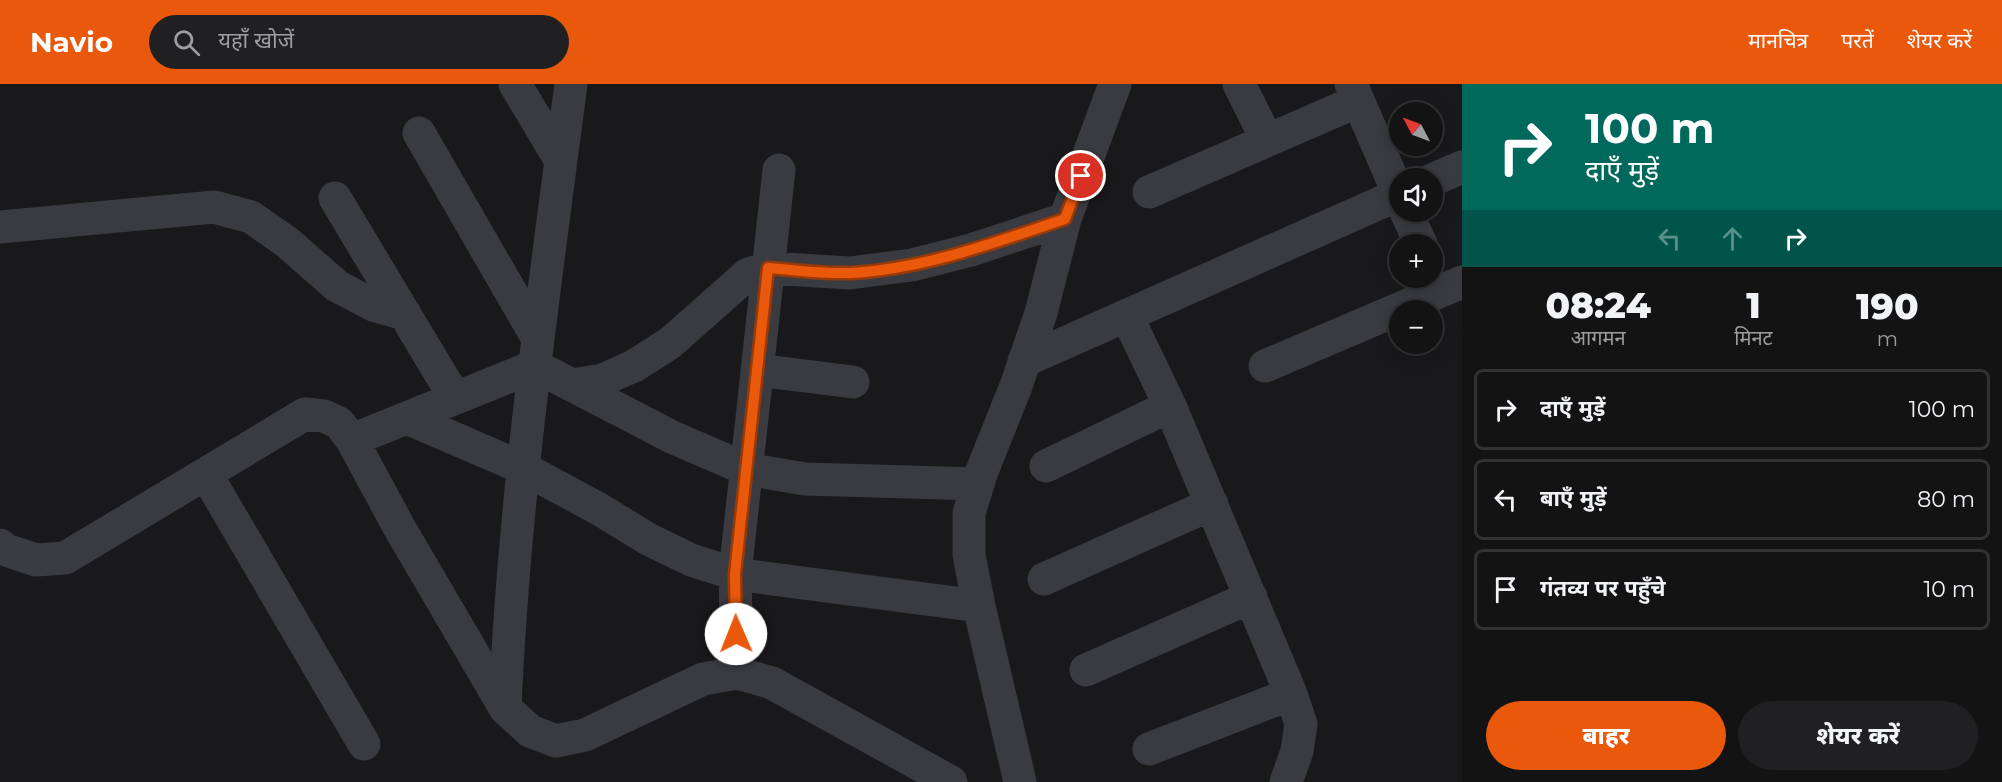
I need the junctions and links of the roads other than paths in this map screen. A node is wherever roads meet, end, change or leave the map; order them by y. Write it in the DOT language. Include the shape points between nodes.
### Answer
graph roads {
  1 [pos="514,84"];
  2 [pos="571,84"];
  3 [pos="1114,84"];
  4 [pos="1239,84"];
  5 [pos="1355,92"];
  6 [pos="419,133"];
  7 [pos="1267,140"];
  8 [pos="561,161"];
  9 [pos="1462,167"];
  10 [pos="779,170"];
  11 [pos="1389,171"];
  12 [pos="1443,175"];
  13 [pos="1149,192"];
  14 [pos="335,198"];
  15 [pos="1389,204"];
  16 [pos="1065,219"];
  17 [pos="0,227"];
  18 [pos="768,268"];
  19 [pos="1445,281"];
  20 [pos="405,314"];
  21 [pos="1127,316"];
  22 [pos="537,352"];
  23 [pos="1024,361"];
  24 [pos="1266,366"];
  25 [pos="757,370"];
  26 [pos="853,382"];
  27 [pos="573,385"];
  28 [pos="455,398"];
  29 [pos="1170,406"];
  30 [pos="407,418"];
  31 [pos="352,440"];
  32 [pos="1046,466"];
  33 [pos="523,468"];
  34 [pos="746,469"];
  35 [pos="206,474"];
  36 [pos="978,484"];
  37 [pos="1212,504"];
  38 [pos="0,546"];
  39 [pos="735,574"];
  40 [pos="1044,579"];
  41 [pos="1251,597"];
  42 [pos="979,606"];
  43 [pos="1086,670"];
  44 [pos="737,673"];
  45 [pos="1291,694"];
  46 [pos="505,708"];
  47 [pos="364,744"];
  48 [pos="1149,749"];
  49 [pos="951,782"];
  50 [pos="1020,782"];
  51 [pos="1286,782"];
  1 -- 8 [label="street"];
  2 -- 8 [label="street"];
  3 -- 16 [label="street"];
  4 -- 7 [label="street"];
  5 -- 7 [label="street"];
  5 -- 11 [label="street"];
  6 -- 22 [label="street"];
  7 -- 13 [label="street"];
  8 -- 22 [label="street"];
  9 -- 12 [label="street"];
  10 -- 18 [label="street"];
  14 -- 20 [label="street"];
  15 -- 21 [label="street"];
  16 -- 18 [label="street" via="912,265 850,273"];
  16 -- 23 [label="street" via="1041,313"];
  17 -- 20 [label="street" via="214,207 251,217 337,286 373,305"];
  18 -- 25 [label="street"];
  18 -- 27 [label="street" via="748,274 670,343 634,366 602,380"];
  19 -- 24 [label="street"];
  20 -- 28 [label="street"];
  21 -- 23 [label="street"];
  21 -- 29 [label="street"];
  22 -- 27 [label="street"];
  22 -- 28 [label="street"];
  22 -- 33 [label="street"];
  23 -- 36 [label="street"];
  25 -- 26 [label="street"];
  25 -- 34 [label="street"];
  27 -- 34 [label="street" via="672,437"];
  28 -- 30 [label="street"];
  29 -- 32 [label="street"];
  29 -- 37 [label="street"];
  30 -- 31 [label="street"];
  30 -- 33 [label="street"];
  31 -- 35 [label="street" via="339,423 305,414"];
  31 -- 46 [label="street"];
  33 -- 39 [label="street" via="690,560"];
  33 -- 46 [label="street"];
  34 -- 36 [label="street" via="805,479"];
  34 -- 39 [label="street"];
  35 -- 38 [label="street" via="65,558 36,560"];
  35 -- 47 [label="street"];
  36 -- 42 [label="street" via="969,513 969,555"];
  37 -- 40 [label="street"];
  37 -- 41 [label="street"];
  39 -- 42 [label="street"];
  39 -- 44 [label="street"];
  41 -- 43 [label="street"];
  41 -- 45 [label="street"];
  42 -- 50 [label="street"];
  44 -- 46 [label="street" via="703,679 585,735 556,741 530,731"];
  44 -- 49 [label="street" via="772,683"];
  45 -- 48 [label="street"];
  45 -- 51 [label="street" via="1301,724"];
}
